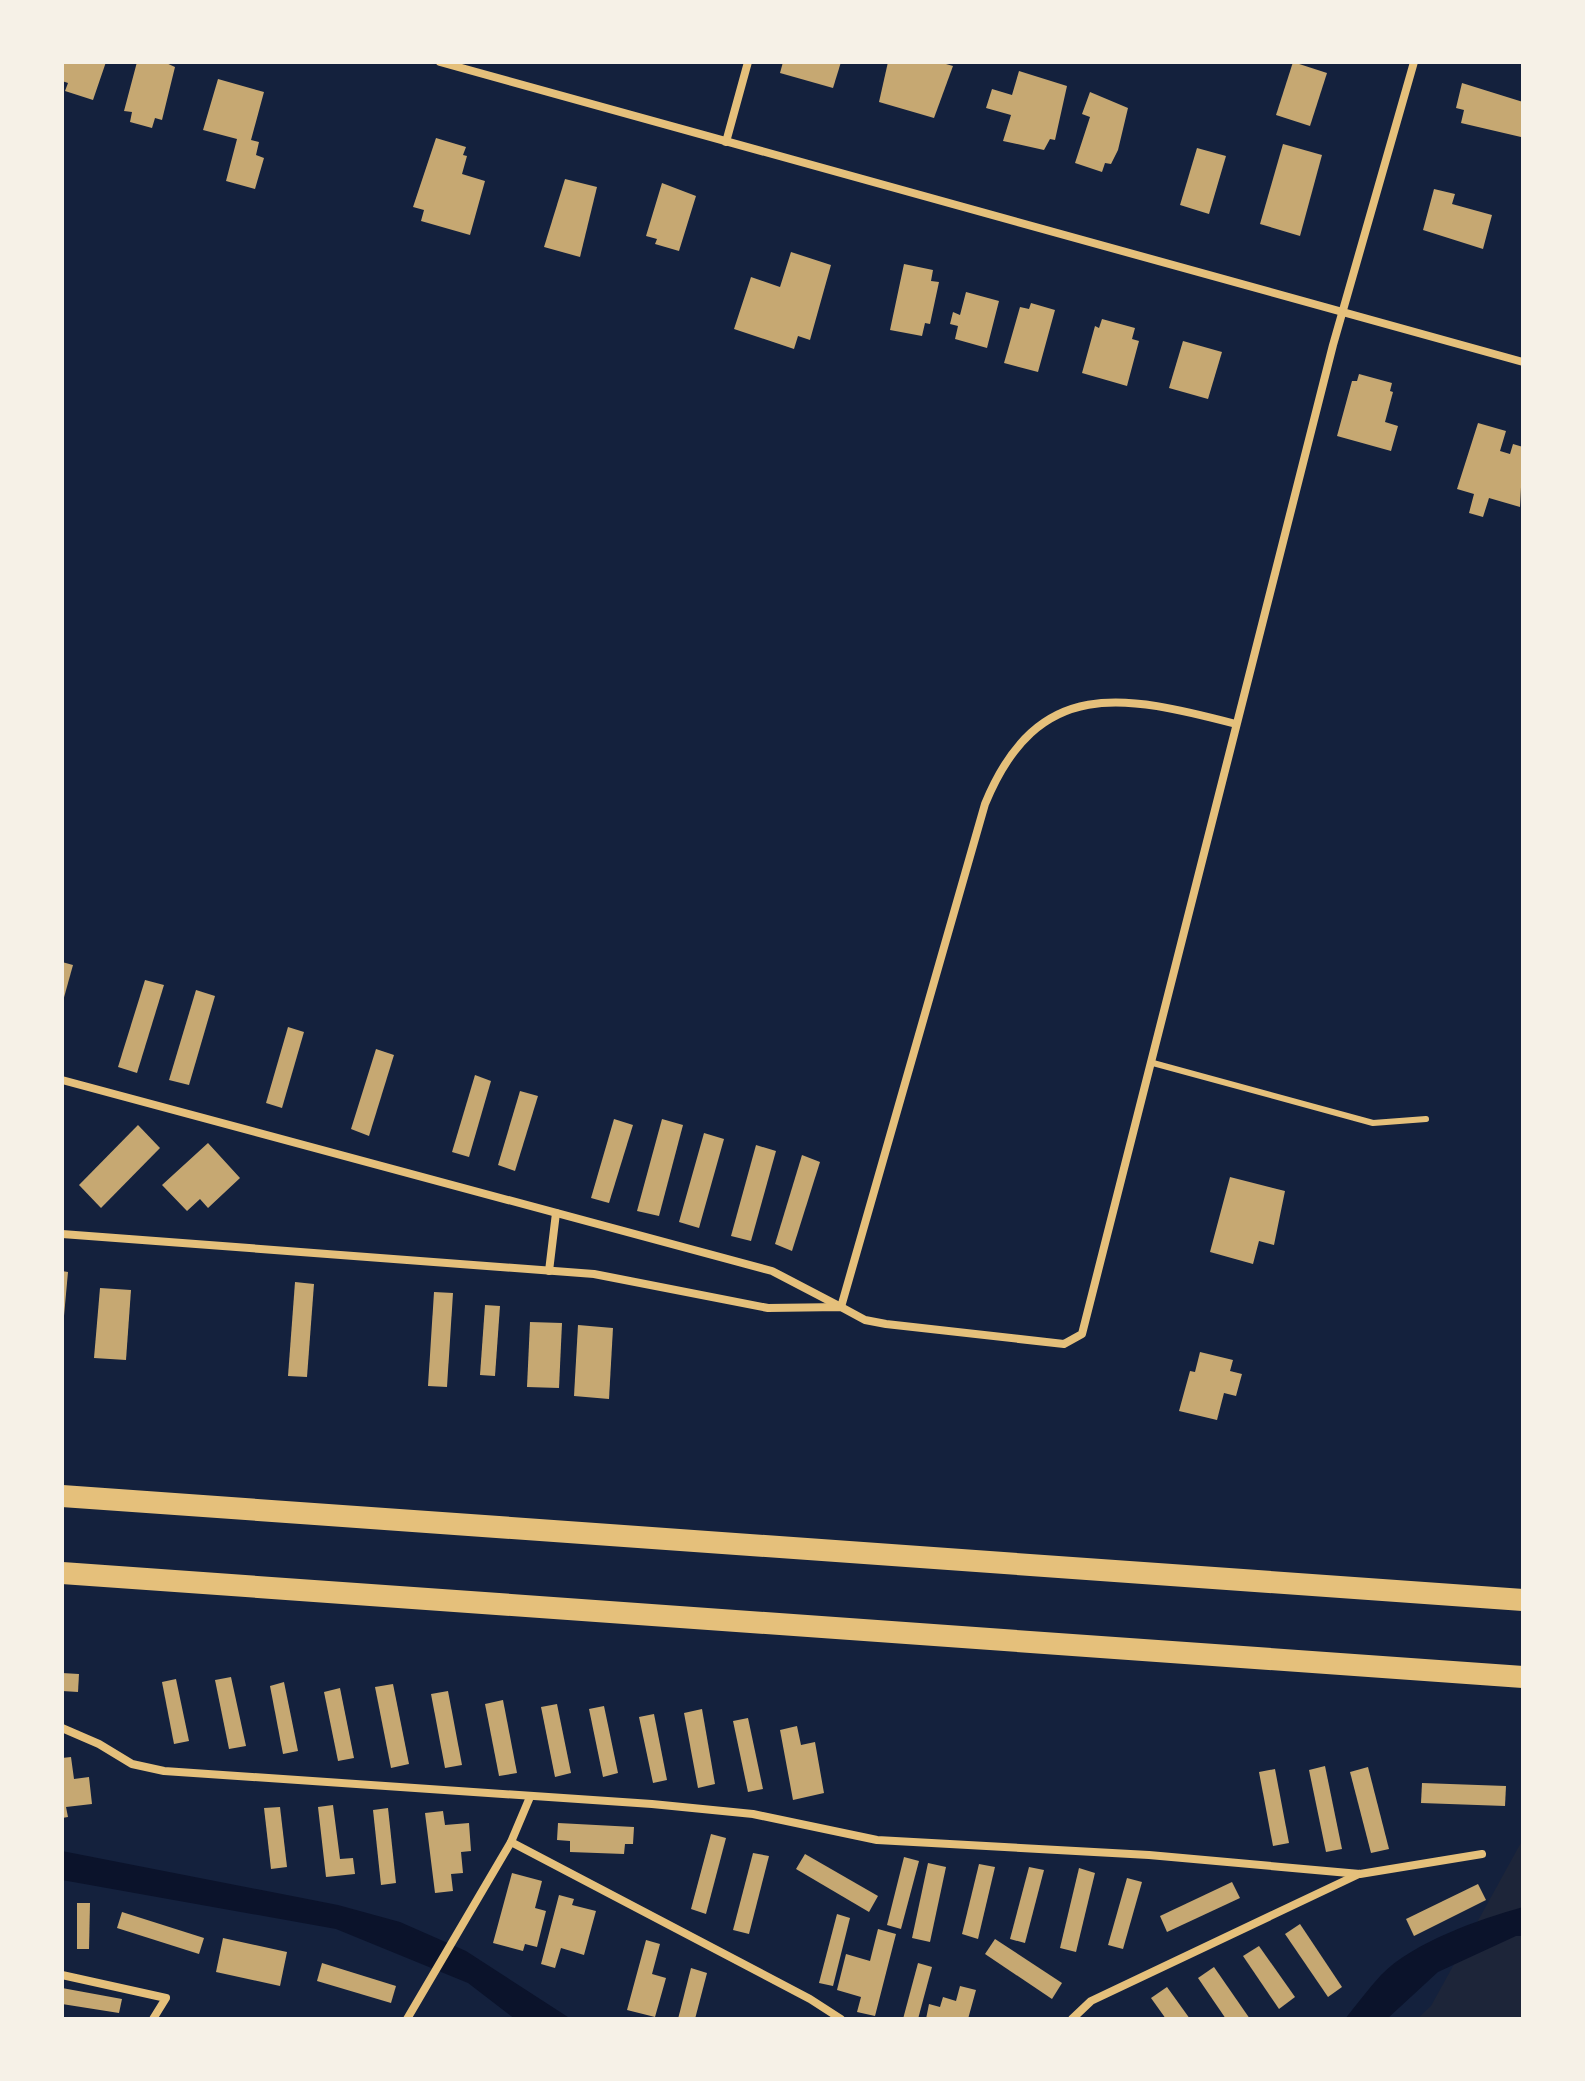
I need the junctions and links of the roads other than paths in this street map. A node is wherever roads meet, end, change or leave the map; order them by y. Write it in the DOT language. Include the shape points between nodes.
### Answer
graph roads {
  1 [pos="440,62"];
  2 [pos="748,62"];
  3 [pos="1414,62"];
  4 [pos="726,142"];
  5 [pos="1345,314"];
  6 [pos="1523,362"];
  7 [pos="1236,724"];
  8 [pos="1153,1063"];
  9 [pos="62,1080"];
  10 [pos="1426,1119"];
  11 [pos="556,1213"];
  12 [pos="62,1234"];
  13 [pos="549,1271"];
  14 [pos="841,1307"];
  15 [pos="62,1496"];
  16 [pos="62,1573"];
  17 [pos="1523,1600"];
  18 [pos="1523,1677"];
  19 [pos="62,1728"];
  20 [pos="530,1797"];
  21 [pos="511,1842"];
  22 [pos="1482,1854"];
  23 [pos="1360,1874"];
  24 [pos="62,1975"];
  25 [pos="153,2019"];
  26 [pos="407,2019"];
  27 [pos="841,2019"];
  28 [pos="1072,2019"];
  1 -- 4 [label="street"];
  2 -- 4 [label="street"];
  3 -- 5 [label="street"];
  4 -- 5 [label="street"];
  5 -- 6 [label="street"];
  5 -- 7 [label="street"];
  7 -- 8 [label="street"];
  7 -- 14 [label="street" via="1163,705 1100,701 1066,710 1035,729 998,772"];
  8 -- 10 [label="lane" via="1373,1123"];
  8 -- 14 [label="street" via="1082,1334 1064,1344 886,1324"];
  9 -- 11 [label="street"];
  11 -- 13 [label="street"];
  11 -- 14 [label="street" via="772,1271"];
  12 -- 13 [label="street"];
  13 -- 14 [label="street" via="631,1280 768,1308"];
  15 -- 17 [label="highway"];
  16 -- 18 [label="highway"];
  19 -- 20 [label="street" via="132,1764 164,1771"];
  20 -- 21 [label="street"];
  20 -- 23 [label="street" via="753,1814 877,1840 1149,1855"];
  21 -- 26 [label="street"];
  21 -- 27 [label="street"];
  22 -- 23 [label="street"];
  23 -- 28 [label="street" via="1091,2001"];
  24 -- 25 [label="street" via="166,1998"];
}
